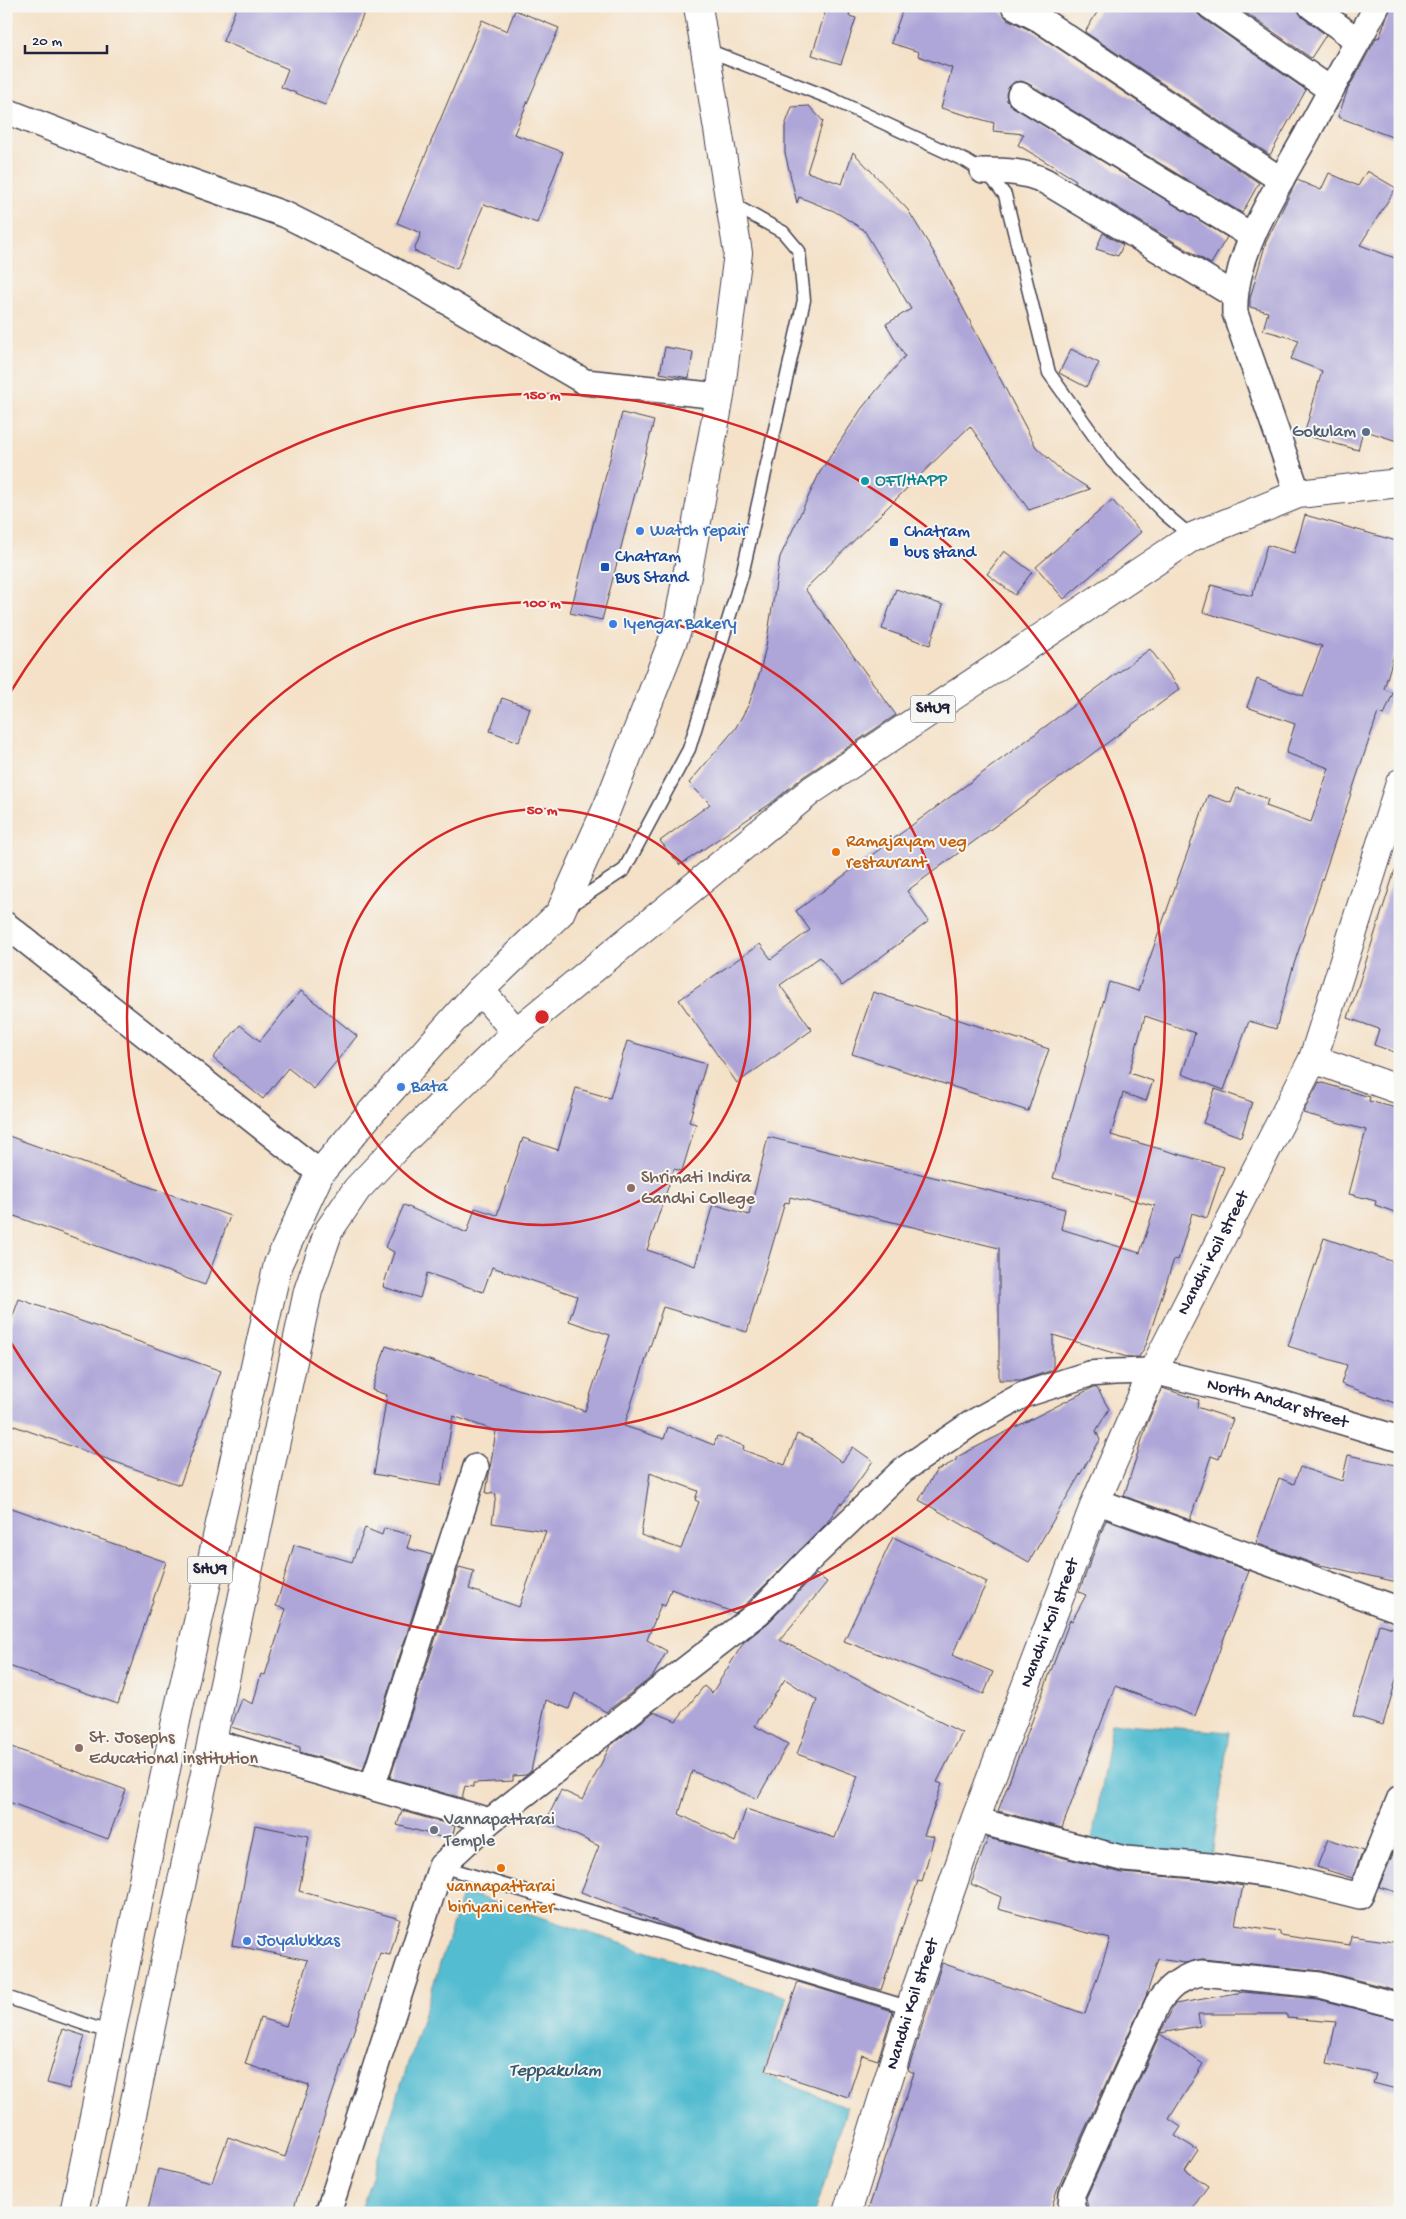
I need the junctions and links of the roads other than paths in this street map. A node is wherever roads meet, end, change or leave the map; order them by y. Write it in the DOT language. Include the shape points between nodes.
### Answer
graph roads {
  1 [pos="698,6"];
  2 [pos="1014,6"];
  3 [pos="1210,6"];
  4 [pos="1311,6"];
  5 [pos="1377,6"];
  6 [pos="1358,41"];
  7 [pos="705,49"];
  8 [pos="1331,90"];
  9 [pos="1020,95"];
  10 [pos="6,111"];
  11 [pos="983,171"];
  12 [pos="1281,180"];
  13 [pos="730,203"];
  14 [pos="1252,236"];
  15 [pos="1234,295"];
  16 [pos="720,396"];
  17 [pos="1400,483"];
  18 [pos="1298,494"];
  19 [pos="1192,537"];
  20 [pos="1400,783"];
  21 [pos="560,913"];
  22 [pos="6,925"];
  23 [pos="480,990"];
  24 [pos="516,1032"];
  25 [pos="1313,1059"];
  26 [pos="1400,1090"];
  27 [pos="320,1173"];
  28 [pos="1153,1371"];
  29 [pos="1400,1438"];
  30 [pos="476,1467"];
  31 [pos="1096,1501"];
  32 [pos="1400,1610"];
  33 [pos="213,1742"];
  34 [pos="372,1787"];
  35 [pos="1400,1798"];
  36 [pos="975,1820"];
  37 [pos="490,1821"];
  38 [pos="441,1866"];
  39 [pos="6,1997"];
  40 [pos="1400,2006"];
  41 [pos="911,2008"];
  42 [pos="111,2032"];
  43 [pos="74,2213"];
  44 [pos="111,2213"];
  45 [pos="328,2213"];
  46 [pos="847,2213"];
  47 [pos="1074,2213"];
  1 -- 7 [label="main road"];
  2 -- 12 [label="street" via="1041,20"];
  3 -- 8 [label="street"];
  4 -- 6 [label="street"];
  5 -- 6 [label="street"];
  6 -- 8 [label="street"];
  7 -- 11 [label="lane" via="830,98"];
  7 -- 13 [label="main road"];
  8 -- 12 [label="street"];
  9 -- 14 [label="street"];
  10 -- 16 [label="street" via="286,215 376,260 585,382"];
  11 -- 15 [label="street" via="1016,172 1045,181"];
  11 -- 19 [label="lane" via="1005,195 1049,373 1112,461"];
  12 -- 14 [label="street"];
  13 -- 16 [label="main road" via="738,253"];
  13 -- 21 [label="lane" via="783,232 799,251 804,300 744,565 689,749 624,870"];
  14 -- 15 [label="street"];
  15 -- 18 [label="street" via="1235,313"];
  16 -- 21 [label="main road" via="677,630"];
  17 -- 18 [label="main road, SHU9"];
  18 -- 19 [label="main road, SHU9"];
  19 -- 24 [label="main road, SHU9" via="812,790"];
  20 -- 25 [label="main road, Nandhi Koil street"];
  21 -- 23 [label="main road"];
  22 -- 27 [label="street"];
  23 -- 24 [label="main road"];
  23 -- 27 [label="main road, SHU9"];
  24 -- 33 [label="main road, SHU9" via="356,1189 329,1230 308,1291"];
  25 -- 26 [label="main road"];
  25 -- 28 [label="main road, Nandhi Koil street"];
  27 -- 42 [label="main road, SHU9" via="278,1264 177,1716"];
  28 -- 29 [label="street, North Andar street" via="1260,1397"];
  28 -- 31 [label="main road, Nandhi Koil street"];
  28 -- 37 [label="street, North Andar street" via="1089,1374 1023,1395 972,1423 903,1470 758,1614"];
  30 -- 34 [label="street"];
  31 -- 32 [label="street"];
  31 -- 36 [label="main road, Nandhi Koil street"];
  33 -- 34 [label="street"];
  33 -- 44 [label="main road, SHU9"];
  34 -- 37 [label="street"];
  35 -- 36 [label="street" via="1360,1896 1278,1877 1210,1866 1125,1859"];
  36 -- 41 [label="main road, Nandhi Koil street"];
  37 -- 38 [label="street, North Andar street"];
  38 -- 41 [label="lane"];
  38 -- 45 [label="street"];
  39 -- 42 [label="lane"];
  40 -- 47 [label="street" via="1310,1984 1201,1973 1178,1982 1158,2003 1080,2175 1071,2197"];
  41 -- 46 [label="main road, Nandhi Koil street"];
  42 -- 43 [label="main road, SHU9"];
}
